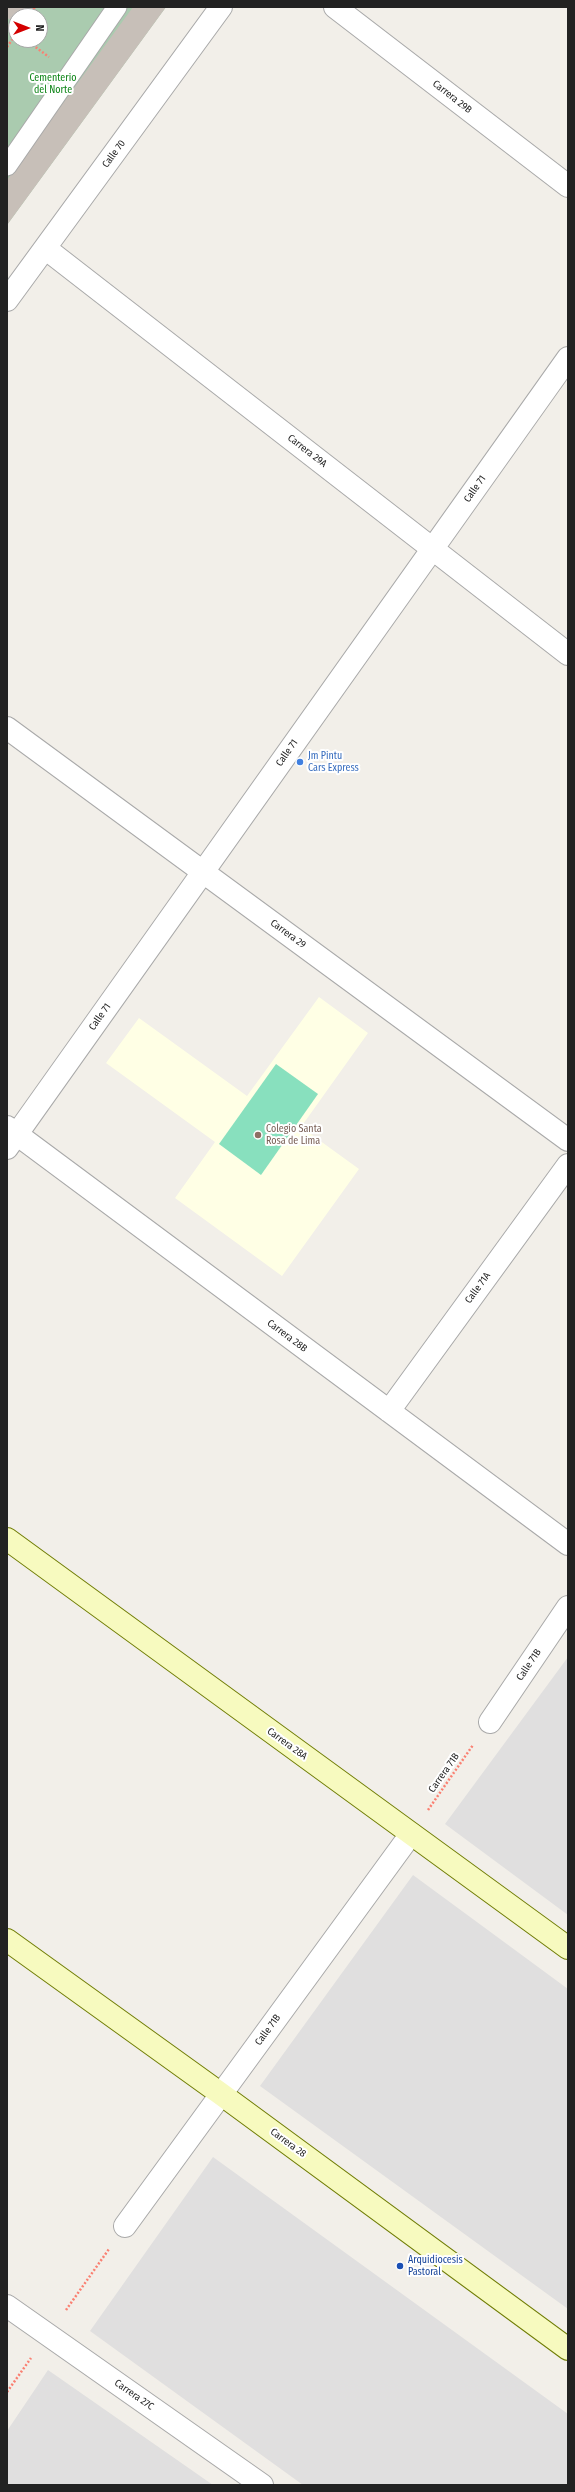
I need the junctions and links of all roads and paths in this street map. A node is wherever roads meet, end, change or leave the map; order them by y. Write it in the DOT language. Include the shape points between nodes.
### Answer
graph roads {
  1 [pos="117,7"];
  2 [pos="221,7"];
  3 [pos="335,7"];
  4 [pos="7,166"];
  5 [pos="568,186"];
  6 [pos="45,248"];
  7 [pos="7,300"];
  8 [pos="568,358"];
  9 [pos="432,549"];
  10 [pos="568,654"];
  11 [pos="7,728"];
  12 [pos="203,872"];
  13 [pos="10,1136"];
  14 [pos="568,1140"];
  15 [pos="568,1165"];
  16 [pos="389,1412"];
  17 [pos="7,1539"];
  18 [pos="568,1544"];
  19 [pos="568,1607"];
  20 [pos="490,1722"];
  21 [pos="411,1834"];
  22 [pos="7,1940"];
  23 [pos="568,1948"];
  24 [pos="221,2094"];
  25 [pos="125,2226"];
  26 [pos="7,2306"];
  27 [pos="568,2349"];
  28 [pos="262,2485"];
  1 -- 4 [label="lane"];
  2 -- 6 [label="street, Calle 70"];
  3 -- 5 [label="street, Carrera 29B"];
  6 -- 7 [label="street, Calle 70"];
  6 -- 9 [label="street, Carrera 29A"];
  8 -- 9 [label="street, Calle 71"];
  9 -- 10 [label="street, Carrera 29A"];
  9 -- 12 [label="street, Calle 71"];
  11 -- 12 [label="street, Carrera 29"];
  12 -- 13 [label="street, Calle 71"];
  12 -- 14 [label="street, Carrera 29"];
  13 -- 16 [label="street, Carrera 28B"];
  15 -- 16 [label="street, Calle 71A"];
  16 -- 18 [label="street, Carrera 28B"];
  17 -- 21 [label="street, Carrera 28A"];
  19 -- 20 [label="street, Calle 71B"];
  20 -- 21 [label="path, Carrera 71B"];
  21 -- 23 [label="street, Carrera 28A"];
  21 -- 24 [label="street, Calle 71B"];
  22 -- 24 [label="street, Carrera 28"];
  24 -- 25 [label="street, Calle 71B"];
  24 -- 27 [label="street, Carrera 28"];
  26 -- 28 [label="street, Carrera 27C"];
}
